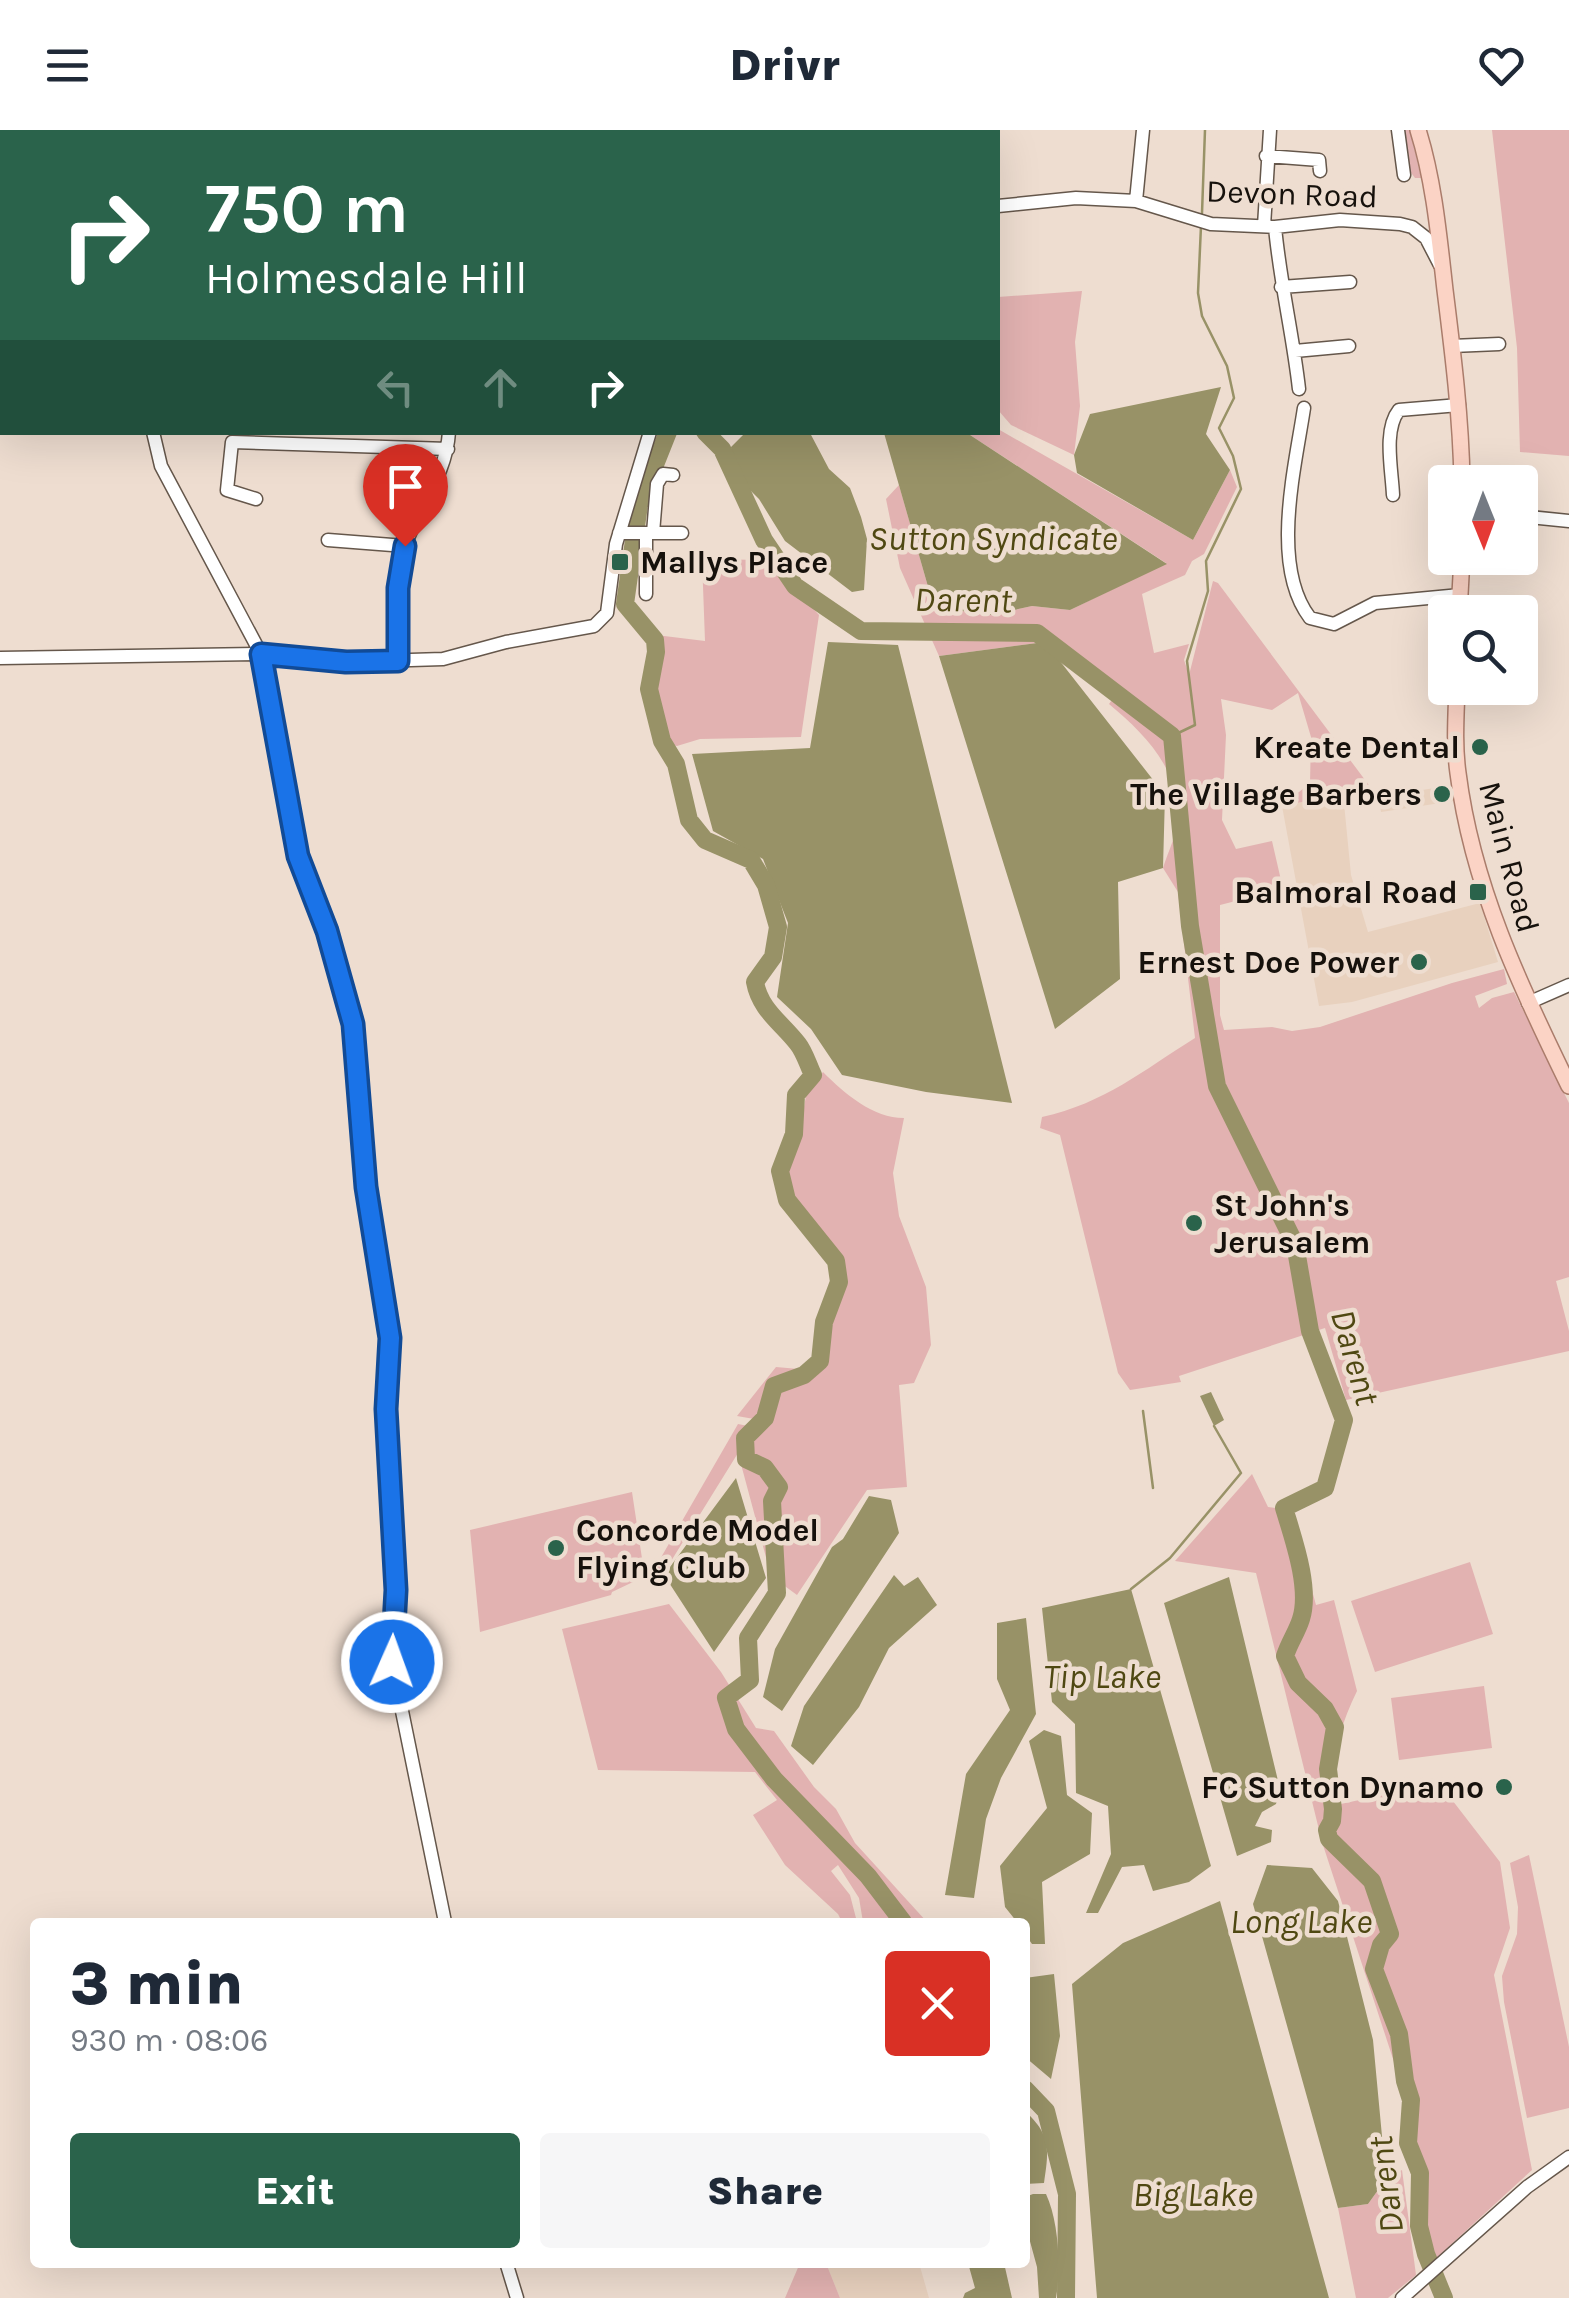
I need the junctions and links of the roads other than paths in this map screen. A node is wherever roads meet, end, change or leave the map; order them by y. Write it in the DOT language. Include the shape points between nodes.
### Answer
graph roads {
  1 [pos="1143,130"];
  2 [pos="1270,130"];
  3 [pos="1398,130"];
  4 [pos="1418,130"];
  5 [pos="1266,156"];
  6 [pos="1320,171"];
  7 [pos="1404,175"];
  8 [pos="1136,201"];
  9 [pos="1000,206"];
  10 [pos="1270,227"];
  11 [pos="1443,271"];
  12 [pos="1350,282"];
  13 [pos="1281,287"];
  14 [pos="1499,344"];
  15 [pos="1349,346"];
  16 [pos="1452,346"];
  17 [pos="1295,351"];
  18 [pos="1299,389"];
  19 [pos="1459,405"];
  20 [pos="1304,408"];
  21 [pos="154,435"];
  22 [pos="450,435"];
  23 [pos="650,435"];
  24 [pos="350,440"];
  25 [pos="448,449"];
  26 [pos="1461,465"];
  27 [pos="673,475"];
  28 [pos="1393,495"];
  29 [pos="256,499"];
  30 [pos="1538,518"];
  31 [pos="1569,521"];
  32 [pos="682,533"];
  33 [pos="636,534"];
  34 [pos="328,540"];
  35 [pos="405,546"];
  36 [pos="1461,575"];
  37 [pos="646,594"];
  38 [pos="1460,595"];
  39 [pos="1428,598"];
  40 [pos="261,654"];
  41 [pos="0,658"];
  42 [pos="398,661"];
  43 [pos="1457,705"];
  44 [pos="1569,986"];
  45 [pos="1528,1003"];
  46 [pos="1569,1086"];
  47 [pos="444,1918"];
  48 [pos="1569,2157"];
  49 [pos="508,2268"];
  50 [pos="517,2298"];
  51 [pos="1402,2298"];
  1 -- 8 [label="street"];
  2 -- 5 [label="street"];
  3 -- 7 [label="street"];
  4 -- 11 [label="main road"];
  5 -- 6 [label="street" via="1318,160"];
  5 -- 10 [label="street"];
  8 -- 9 [label="street, Devon Road" via="1076,198"];
  8 -- 10 [label="street, Devon Road" via="1212,224"];
  10 -- 11 [label="street, Devon Road" via="1340,220 1412,227 1426,238"];
  10 -- 13 [label="street"];
  11 -- 16 [label="main road"];
  12 -- 13 [label="street"];
  13 -- 17 [label="street"];
  14 -- 16 [label="street"];
  15 -- 17 [label="street"];
  16 -- 19 [label="main road"];
  17 -- 18 [label="street"];
  19 -- 26 [label="main road"];
  19 -- 28 [label="street" via="1394,416"];
  20 -- 39 [label="street" via="1289,553 1310,618 1334,624 1375,603"];
  21 -- 40 [label="street" via="161,466"];
  22 -- 25 [label="street"];
  23 -- 33 [label="street"];
  24 -- 25 [label="street"];
  24 -- 29 [label="street" via="232,442 227,490"];
  25 -- 35 [label="street"];
  27 -- 33 [label="street" via="662,474"];
  30 -- 31 [label="street"];
  32 -- 33 [label="street"];
  33 -- 37 [label="street"];
  33 -- 42 [label="street" via="604,619 594,626 442,659"];
  34 -- 35 [label="street"];
  35 -- 42 [label="street"];
  36 -- 38 [label="main road"];
  40 -- 41 [label="street"];
  40 -- 42 [label="street"];
  40 -- 47 [label="street" via="298,856 353,1024 366,1187 390,1338 392,1662"];
  43 -- 45 [label="main road, Main Road" via="1457,770 1468,828 1502,943"];
  44 -- 45 [label="street"];
  45 -- 46 [label="main road, Main Road"];
  48 -- 51 [label="street"];
  49 -- 50 [label="street"];
}
